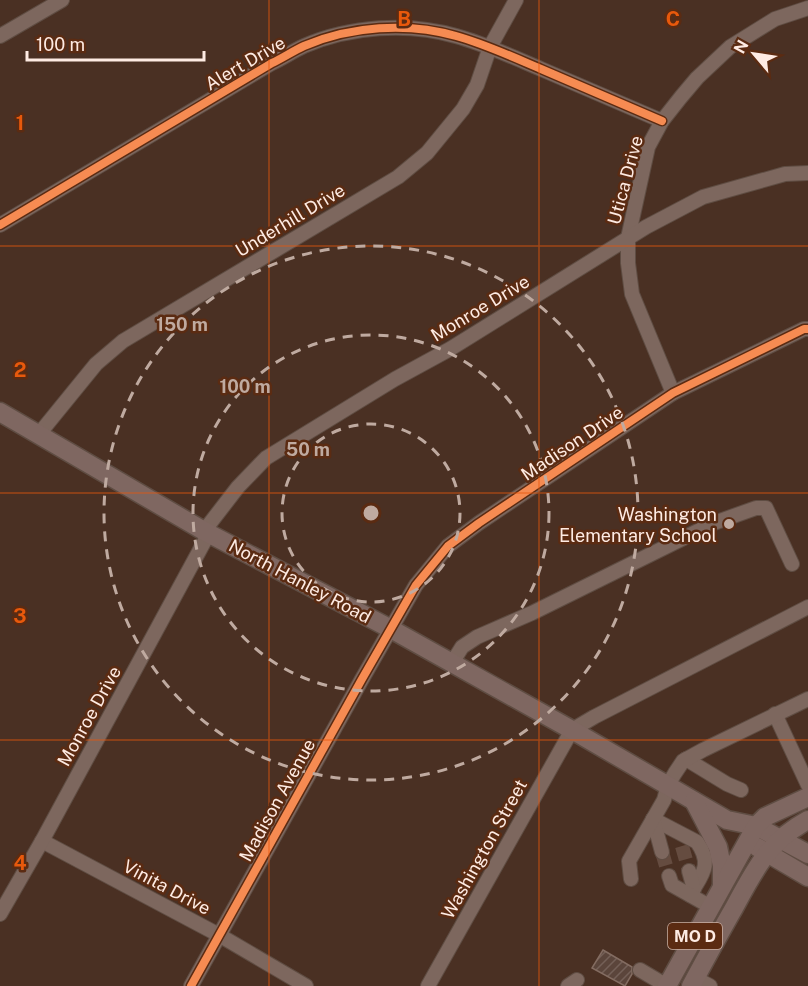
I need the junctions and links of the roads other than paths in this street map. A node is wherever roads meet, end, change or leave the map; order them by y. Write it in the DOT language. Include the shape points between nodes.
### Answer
graph roads {
  1 [pos="62,0"];
  2 [pos="516,0"];
  3 [pos="808,8"];
  4 [pos="0,36"];
  5 [pos="490,47"];
  6 [pos="662,121"];
  7 [pos="808,173"];
  8 [pos="0,225"];
  9 [pos="628,238"];
  10 [pos="808,329"];
  11 [pos="673,393"];
  12 [pos="0,412"];
  13 [pos="39,434"];
  14 [pos="206,532"];
  15 [pos="792,564"];
  16 [pos="808,607"];
  17 [pos="391,629"];
  18 [pos="452,663"];
  19 [pos="808,699"];
  20 [pos="775,714"];
  21 [pos="572,730"];
  22 [pos="686,759"];
  23 [pos="668,785"];
  24 [pos="808,785"];
  25 [pos="741,790"];
  26 [pos="808,798"];
  27 [pos="694,801"];
  28 [pos="653,819"];
  29 [pos="808,820"];
  30 [pos="751,834"];
  31 [pos="780,838"];
  32 [pos="42,841"];
  33 [pos="662,852"];
  34 [pos="808,854"];
  35 [pos="774,856"];
  36 [pos="689,871"];
  37 [pos="669,876"];
  38 [pos="808,877"];
  39 [pos="631,879"];
  40 [pos="722,885"];
  41 [pos="692,892"];
  42 [pos="711,907"];
  43 [pos="0,914"];
  44 [pos="219,935"];
  45 [pos="640,970"];
  46 [pos="699,983"];
  47 [pos="191,986"];
  48 [pos="306,986"];
  49 [pos="428,986"];
  50 [pos="667,986"];
  1 -- 4 [label="street"];
  2 -- 5 [label="street, Underhill Drive"];
  3 -- 6 [label="street, Utica Drive" via="776,19 730,47 697,78"];
  5 -- 6 [label="street, Alert Drive"];
  5 -- 8 [label="street, Alert Drive" via="417,28 351,33 304,46"];
  5 -- 13 [label="street, Underhill Drive" via="477,85 463,109 427,153 398,177 123,341 96,364"];
  6 -- 9 [label="street, Utica Drive" via="648,147"];
  7 -- 9 [label="street, Monroe Drive" via="785,174 703,196"];
  9 -- 11 [label="street, Utica Drive" via="632,294"];
  9 -- 14 [label="street, Monroe Drive" via="266,458 238,487"];
  10 -- 11 [label="street, Madison Drive"];
  11 -- 17 [label="street, Madison Drive" via="448,546 416,585"];
  12 -- 13 [label="main road, North Hanley Road"];
  13 -- 14 [label="main road, North Hanley Road"];
  14 -- 17 [label="main road, North Hanley Road"];
  14 -- 32 [label="street, Monroe Drive"];
  15 -- 18 [label="street" via="766,508 756,508 714,524 477,637 462,647"];
  16 -- 21 [label="street"];
  17 -- 18 [label="main road, North Hanley Road"];
  17 -- 44 [label="street, Madison Avenue"];
  18 -- 21 [label="main road, North Hanley Road"];
  19 -- 20 [label="street"];
  20 -- 22 [label="street"];
  20 -- 24 [label="street"];
  21 -- 23 [label="main road, North Hanley Road"];
  21 -- 49 [label="street, Washington Street"];
  22 -- 23 [label="street"];
  22 -- 25 [label="street"];
  23 -- 27 [label="main road, North Hanley Road"];
  23 -- 28 [label="street"];
  26 -- 30 [label="main road, MO D" via="765,817"];
  26 -- 31 [label="main road" via="788,821"];
  27 -- 30 [label="main road, North Hanley Road"];
  27 -- 40 [label="main road" via="718,847"];
  28 -- 33 [label="street"];
  28 -- 39 [label="street" via="628,861"];
  28 -- 41 [label="street" via="680,839 697,842 701,848 706,868"];
  29 -- 31 [label="main road, MO D"];
  30 -- 31 [label="main road, North Hanley Road"];
  30 -- 35 [label="main road, North Hanley Road"];
  30 -- 40 [label="main road, MO D"];
  31 -- 34 [label="main road, North Hanley Road"];
  31 -- 35 [label="main road, MO D"];
  32 -- 43 [label="street, Monroe Drive"];
  32 -- 44 [label="street, Vinita Drive"];
  35 -- 38 [label="main road, North Hanley Road"];
  35 -- 46 [label="main road, MO D" via="756,867"];
  36 -- 41 [label="street"];
  37 -- 41 [label="street" via="672,885"];
  40 -- 42 [label="main road, MO D"];
  41 -- 42 [label="street"];
  42 -- 50 [label="main road, MO D"];
  44 -- 47 [label="street, Madison Avenue"];
  44 -- 48 [label="street, Vinita Drive"];
  45 -- 50 [label="street"];
}
